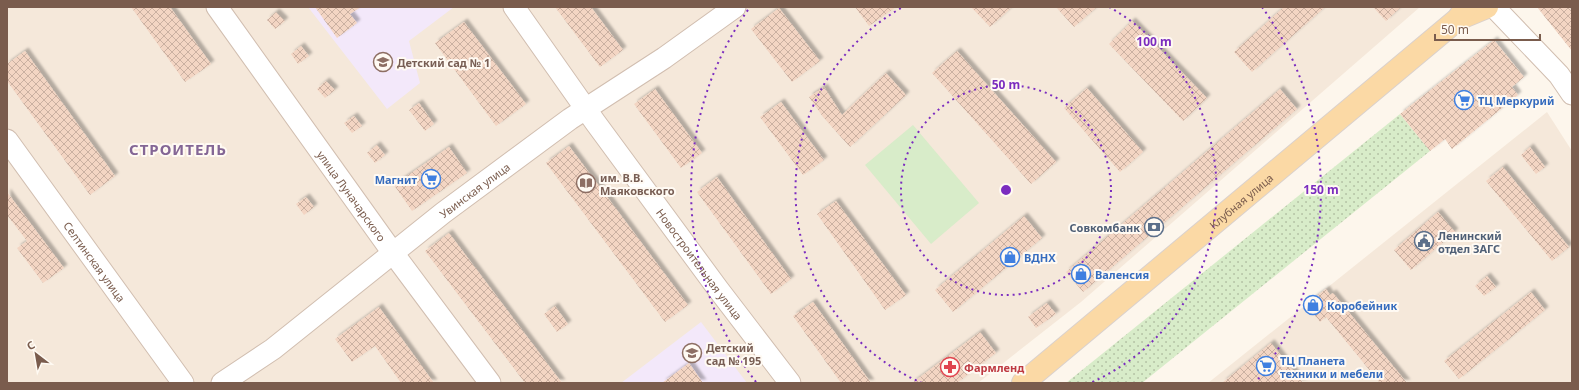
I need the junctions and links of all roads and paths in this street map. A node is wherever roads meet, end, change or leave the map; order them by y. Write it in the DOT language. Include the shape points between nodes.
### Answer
graph roads {
  1 [pos="217,7"];
  2 [pos="514,7"];
  3 [pos="735,7"];
  4 [pos="1487,7"];
  5 [pos="1494,7"];
  6 [pos="1462,13"];
  7 [pos="1572,94"];
  8 [pos="585,108"];
  9 [pos="7,140"];
  10 [pos="393,253"];
  11 [pos="183,383"];
  12 [pos="222,383"];
  13 [pos="490,383"];
  14 [pos="790,383"];
  15 [pos="1023,383"];
  1 -- 10 [label="street, улица Луначарского"];
  2 -- 8 [label="street, Новостроительная улица"];
  3 -- 8 [label="street, Увинская улица" via="661,60"];
  4 -- 6 [label="main road, Клубная улица"];
  5 -- 7 [label="street" via="1559,75"];
  6 -- 15 [label="main road, Клубная улица"];
  8 -- 10 [label="street, Увинская улица" via="449,208"];
  8 -- 14 [label="street, Новостроительная улица"];
  9 -- 11 [label="street, Селтинская улица"];
  10 -- 12 [label="street, Увинская улица" via="273,349"];
  10 -- 13 [label="street, улица Луначарского"];
}
